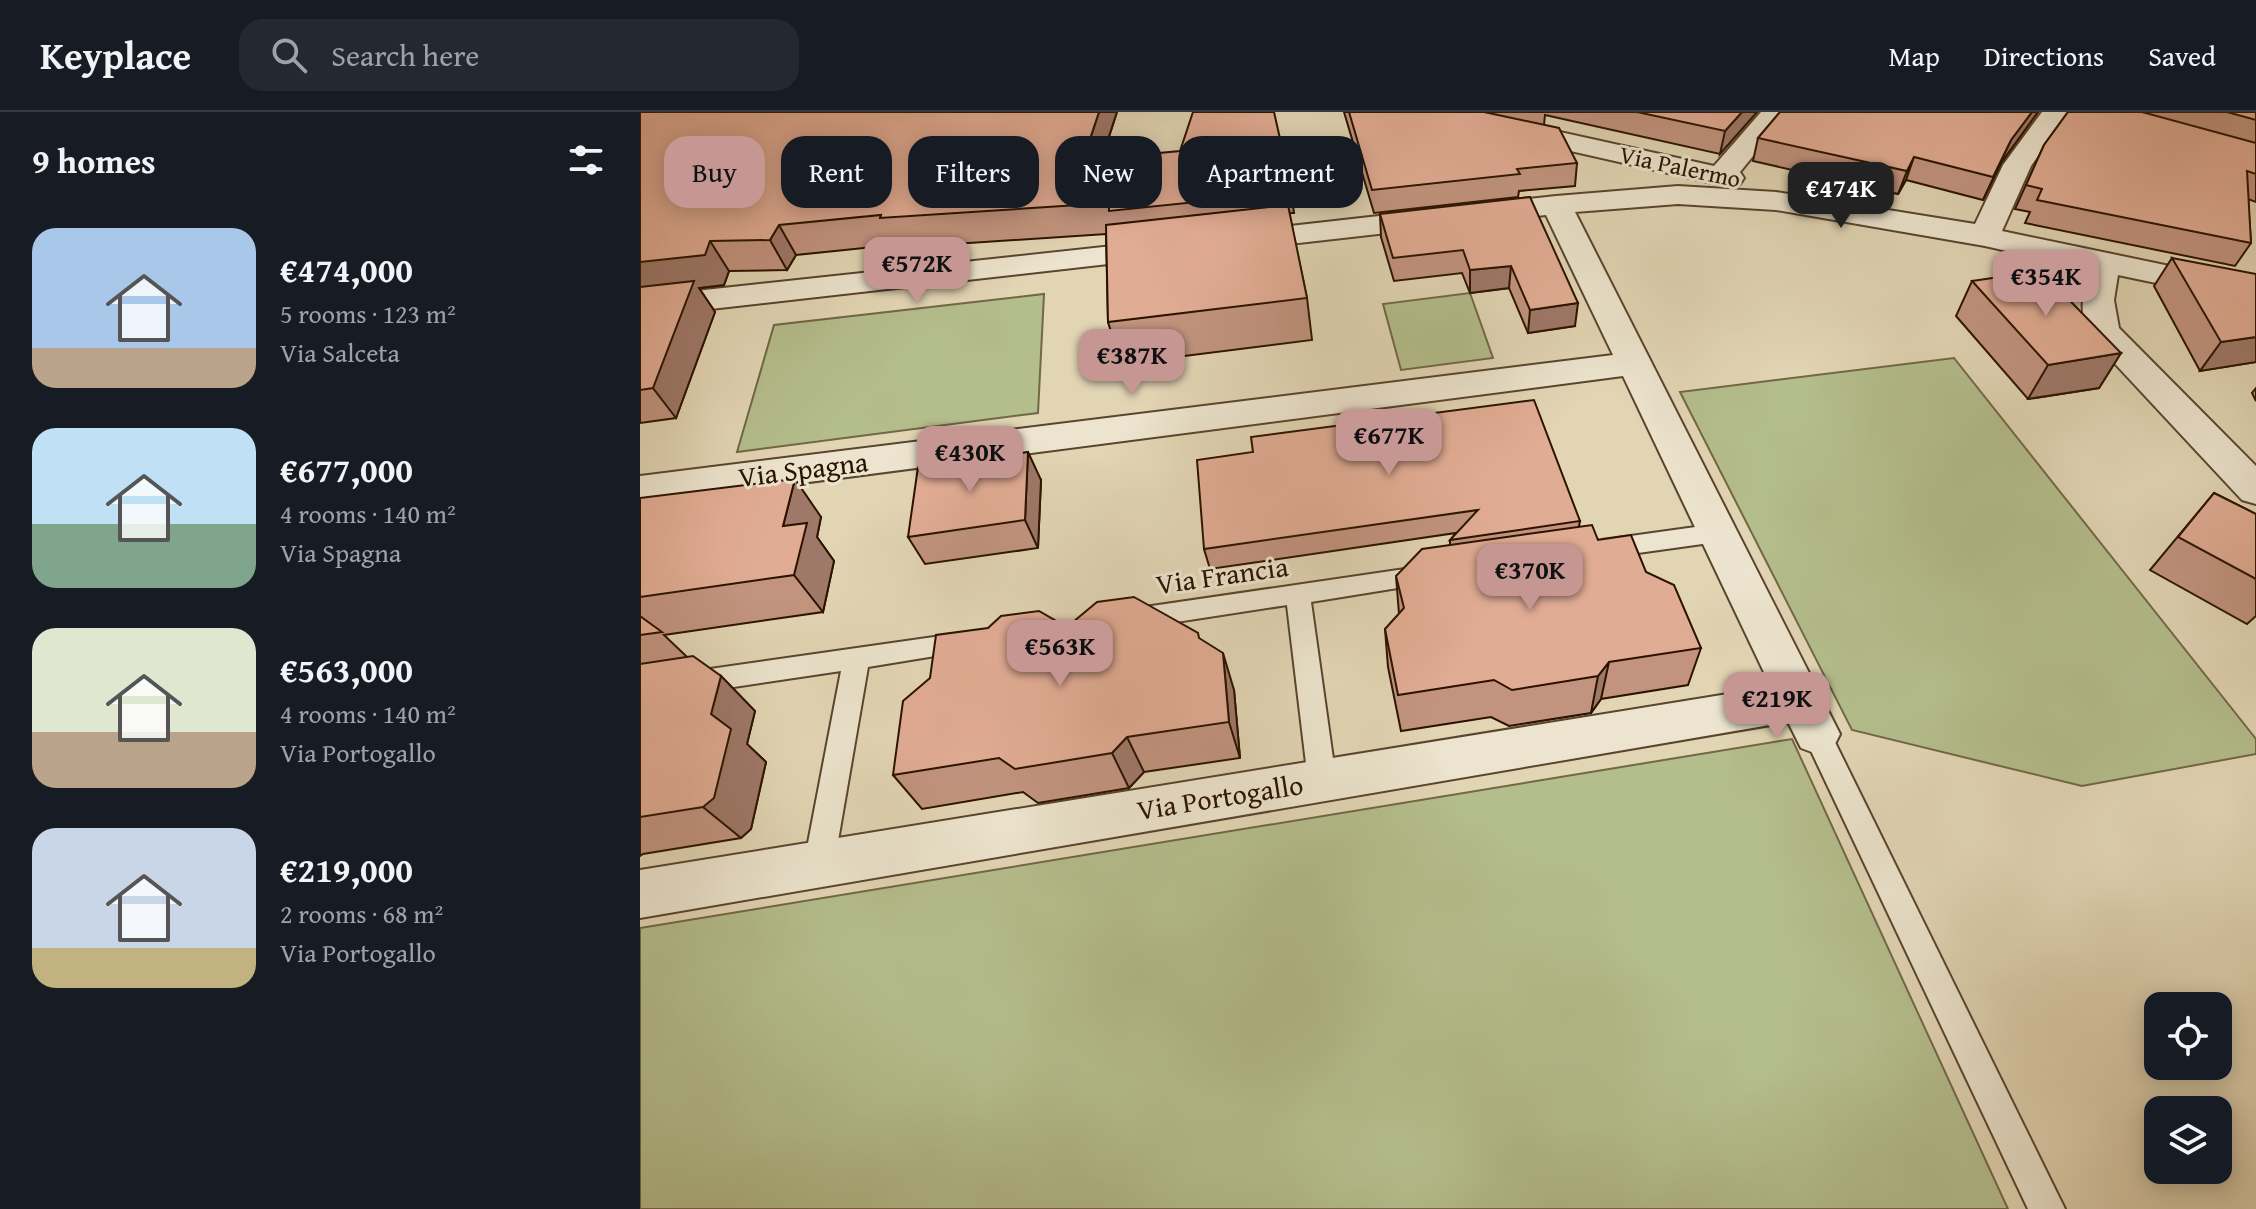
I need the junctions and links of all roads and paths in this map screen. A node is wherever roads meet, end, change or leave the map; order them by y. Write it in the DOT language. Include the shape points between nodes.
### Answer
graph roads {
  1 [pos="1433,112"];
  2 [pos="1776,112"];
  3 [pos="2056,112"];
  4 [pos="1494,118"];
  5 [pos="1628,155"];
  6 [pos="1721,176"];
  7 [pos="1614,200"];
  8 [pos="1556,205"];
  9 [pos="1984,237"];
  10 [pos="2104,263"];
  11 [pos="2256,294"];
  12 [pos="640,307"];
  13 [pos="1632,364"];
  14 [pos="640,490"];
  15 [pos="2256,490"];
  16 [pos="1717,533"];
  17 [pos="1577,553"];
  18 [pos="1453,571"];
  19 [pos="1298,594"];
  20 [pos="1101,623"];
  21 [pos="994,639"];
  22 [pos="857,658"];
  23 [pos="640,690"];
  24 [pos="1809,718"];
  25 [pos="1322,780"];
  26 [pos="819,864"];
  27 [pos="640,894"];
  28 [pos="2047,1209"];
  1 -- 4 [label="street, Via Palermo"];
  2 -- 6 [label="street"];
  3 -- 9 [label="street" via="2017,165"];
  4 -- 5 [label="street, Via Palermo"];
  5 -- 6 [label="street, Via Palermo"];
  5 -- 7 [label="street" via="1648,165 1651,173"];
  6 -- 7 [label="street"];
  6 -- 9 [label="street, Via Palermo"];
  7 -- 8 [label="street"];
  7 -- 9 [label="street" via="1678,195 1750,199"];
  8 -- 12 [label="street"];
  8 -- 13 [label="street"];
  9 -- 10 [label="street, Via Palermo"];
  10 -- 11 [label="street, Via Palermo"];
  10 -- 15 [label="street" via="2098,300 2103,331"];
  13 -- 14 [label="street, Via Spagna"];
  13 -- 16 [label="street"];
  16 -- 17 [label="lane"];
  16 -- 24 [label="street"];
  18 -- 19 [label="lane, Via Francia"];
  19 -- 20 [label="lane, Via Francia"];
  19 -- 25 [label="lane"];
  21 -- 22 [label="lane"];
  22 -- 23 [label="lane"];
  22 -- 26 [label="lane"];
  24 -- 25 [label="street, Via Portogallo"];
  24 -- 28 [label="lane"];
  25 -- 26 [label="street, Via Portogallo"];
  26 -- 27 [label="street, Via Portogallo"];
}
